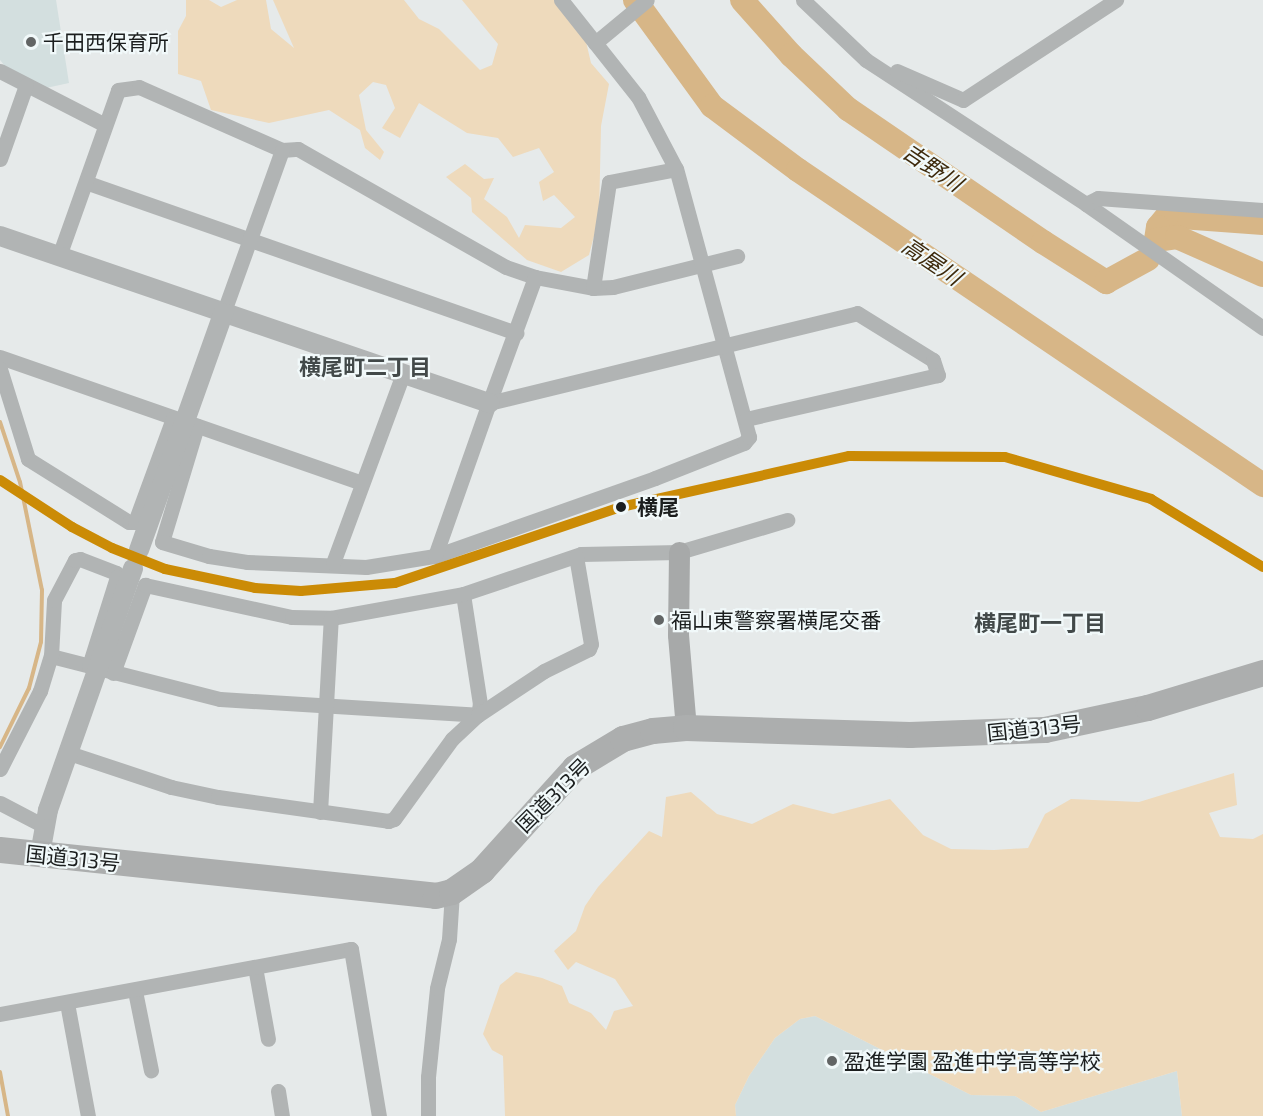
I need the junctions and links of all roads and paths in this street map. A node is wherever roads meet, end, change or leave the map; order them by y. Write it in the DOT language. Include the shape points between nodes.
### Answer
graph roads {
  1 [pos="561,0"];
  2 [pos="647,0"];
  3 [pos="803,0"];
  4 [pos="1116,0"];
  5 [pos="595,43"];
  6 [pos="866,60"];
  7 [pos="0,71"];
  8 [pos="26,85"];
  9 [pos="105,125"];
  10 [pos="282,150"];
  11 [pos="0,159"];
  12 [pos="676,169"];
  13 [pos="88,183"];
  14 [pos="1086,204"];
  15 [pos="1263,210"];
  16 [pos="0,236"];
  17 [pos="249,241"];
  18 [pos="59,256"];
  19 [pos="737,256"];
  20 [pos="702,264"];
  21 [pos="535,277"];
  22 [pos="593,288"];
  23 [pos="223,314"];
  24 [pos="1263,328"];
  25 [pos="516,333"];
  26 [pos="724,346"];
  27 [pos="0,357"];
  28 [pos="0,369"];
  29 [pos="402,376"];
  30 [pos="489,404"];
  31 [pos="746,419"];
  32 [pos="185,422"];
  33 [pos="362,483"];
  34 [pos="787,520"];
  35 [pos="679,552"];
  36 [pos="435,556"];
  37 [pos="576,556"];
  38 [pos="333,563"];
  39 [pos="463,594"];
  40 [pos="331,618"];
  41 [pos="51,657"];
  42 [pos="100,669"];
  43 [pos="1263,673"];
  44 [pos="323,705"];
  45 [pos="478,715"];
  46 [pos="686,728"];
  47 [pos="69,753"];
  48 [pos="0,769"];
  49 [pos="0,802"];
  50 [pos="320,812"];
  51 [pos="44,826"];
  52 [pos="0,850"];
  53 [pos="40,854"];
  54 [pos="452,892"];
  55 [pos="255,967"];
  56 [pos="135,991"];
  57 [pos="67,1003"];
  58 [pos="0,1014"];
  59 [pos="268,1039"];
  60 [pos="151,1070"];
  61 [pos="278,1091"];
  62 [pos="88,1116"];
  63 [pos="282,1116"];
  64 [pos="380,1116"];
  65 [pos="428,1116"];
  1 -- 5 [label="street"];
  2 -- 5 [label="street"];
  3 -- 6 [label="street"];
  4 -- 6 [label="street" via="963,100"];
  5 -- 12 [label="street" via="638,97"];
  6 -- 14 [label="street"];
  7 -- 8 [label="street"];
  8 -- 9 [label="street"];
  8 -- 11 [label="street"];
  9 -- 10 [label="street" via="118,90 139,87"];
  9 -- 13 [label="street"];
  10 -- 17 [label="street"];
  10 -- 21 [label="street" via="298,149 506,267"];
  12 -- 20 [label="street"];
  12 -- 22 [label="street" via="609,182"];
  13 -- 17 [label="street"];
  13 -- 18 [label="street"];
  14 -- 15 [label="street" via="1098,198"];
  14 -- 24 [label="street"];
  16 -- 18 [label="street"];
  17 -- 23 [label="street"];
  17 -- 25 [label="street"];
  18 -- 23 [label="street"];
  19 -- 20 [label="street"];
  20 -- 22 [label="street" via="613,287"];
  20 -- 26 [label="street"];
  21 -- 22 [label="street"];
  21 -- 25 [label="street"];
  23 -- 29 [label="street"];
  23 -- 32 [label="street"];
  25 -- 30 [label="street"];
  26 -- 30 [label="street"];
  26 -- 31 [label="street"];
  26 -- 31 [label="street" via="857,313 933,360 938,375"];
  27 -- 32 [label="street"];
  28 -- 32 [label="street" via="28,459 129,522 135,522"];
  29 -- 30 [label="street"];
  29 -- 33 [label="street"];
  30 -- 36 [label="street"];
  31 -- 36 [label="street" via="749,437 744,443"];
  32 -- 33 [label="street"];
  32 -- 38 [label="street" via="162,542 247,562"];
  32 -- 42 [label="street"];
  33 -- 38 [label="street"];
  34 -- 35 [label="street"];
  35 -- 37 [label="street"];
  35 -- 46 [label="main road" via="678,635"];
  36 -- 38 [label="street" via="406,564 366,567"];
  37 -- 39 [label="street"];
  37 -- 45 [label="street" via="589,649 534,678"];
  39 -- 40 [label="street"];
  39 -- 45 [label="street" via="480,704"];
  40 -- 42 [label="street" via="292,617 146,585"];
  40 -- 44 [label="street"];
  41 -- 42 [label="street"];
  41 -- 42 [label="street" via="54,600 75,560 80,559 116,573 117,577"];
  41 -- 48 [label="street" via="40,691"];
  42 -- 44 [label="street" via="220,699"];
  42 -- 47 [label="street"];
  43 -- 46 [label="highway, 国道313号" via="1108,718 1035,731 910,735"];
  44 -- 45 [label="street"];
  44 -- 50 [label="street"];
  45 -- 50 [label="street" via="452,740 394,819"];
  46 -- 54 [label="highway, 国道313号" via="623,739 595,754 555,788 482,871"];
  47 -- 50 [label="street" via="171,787"];
  47 -- 51 [label="street"];
  49 -- 51 [label="street"];
  51 -- 53 [label="street"];
  52 -- 53 [label="highway, 国道313号"];
  53 -- 54 [label="highway, 国道313号" via="421,896"];
  54 -- 65 [label="street" via="454,905 437,988"];
  55 -- 56 [label="street"];
  55 -- 59 [label="street"];
  55 -- 64 [label="street" via="351,949"];
  56 -- 57 [label="street"];
  56 -- 60 [label="street"];
  57 -- 58 [label="street"];
  57 -- 62 [label="street"];
  61 -- 63 [label="street"];
}
